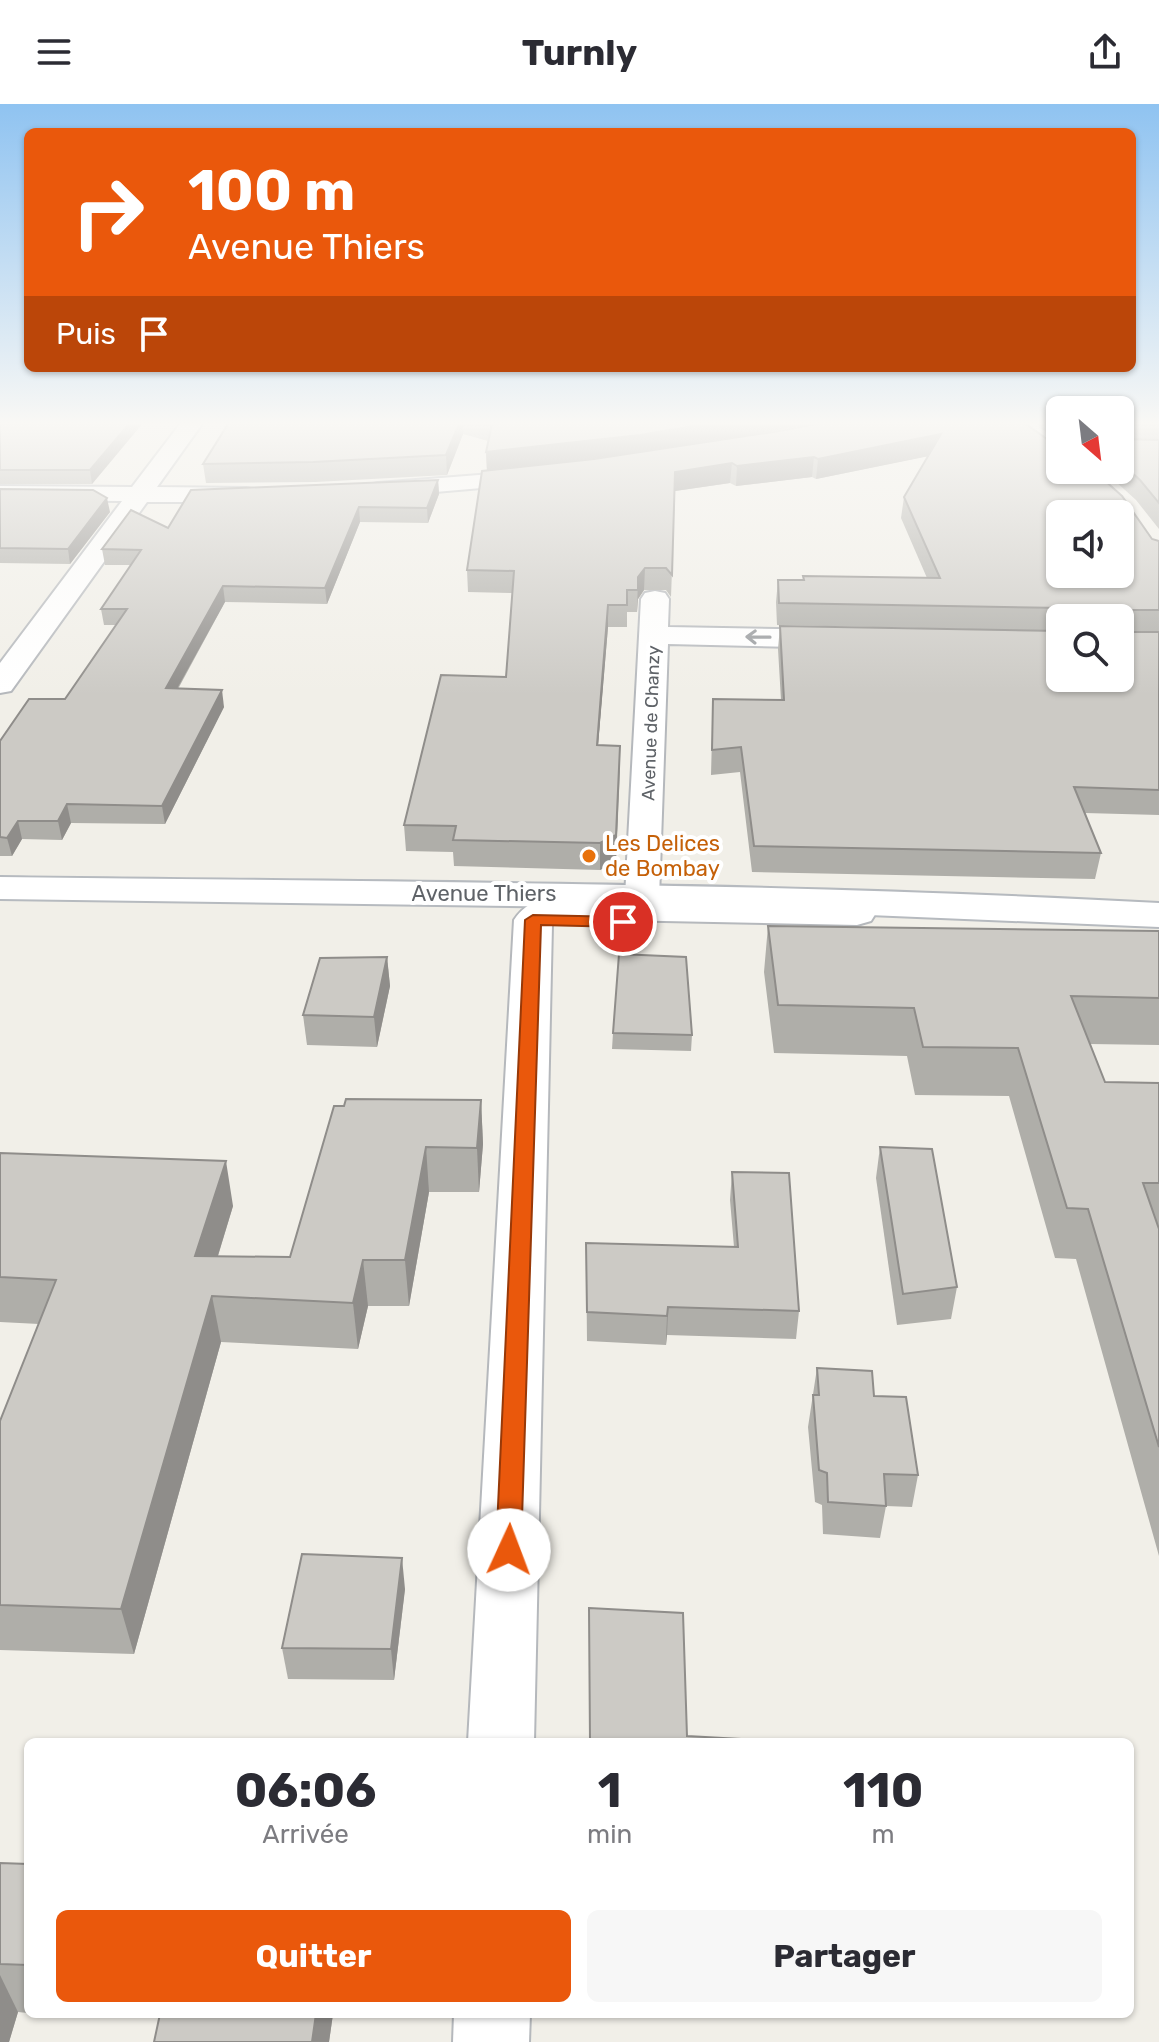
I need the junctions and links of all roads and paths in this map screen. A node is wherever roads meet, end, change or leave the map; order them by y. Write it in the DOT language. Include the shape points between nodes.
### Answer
graph roads {
  1 [pos="123,514"];
  2 [pos="655,599"];
  3 [pos="655,635"];
  4 [pos="873,639"];
  5 [pos="0,684"];
  6 [pos="0,888"];
  7 [pos="642,894"];
  8 [pos="927,901"];
  9 [pos="0,905"];
  10 [pos="1159,917"];
  11 [pos="533,920"];
  12 [pos="501,1738"];
  13 [pos="492,2018"];
  14 [pos="491,2042"];
  1 -- 5 [label="street"];
  2 -- 3 [label="street, Avenue de Chanzy"];
  4 -- 3 [label="street, one-way"];
  3 -- 7 [label="street, Avenue de Chanzy"];
  6 -- 7 [label="street, Avenue Thiers"];
  7 -- 8 [label="street, Avenue Thiers"];
  8 -- 10 [label="street, Avenue Thiers"];
  8 -- 11 [label="street" via="885,914 555,907"];
  9 -- 11 [label="street, Avenue Thiers"];
  10 -- 11 [label="street, Avenue Thiers" via="982,928"];
  11 -- 12 [label="street"];
  13 -- 14 [label="street"];
}
